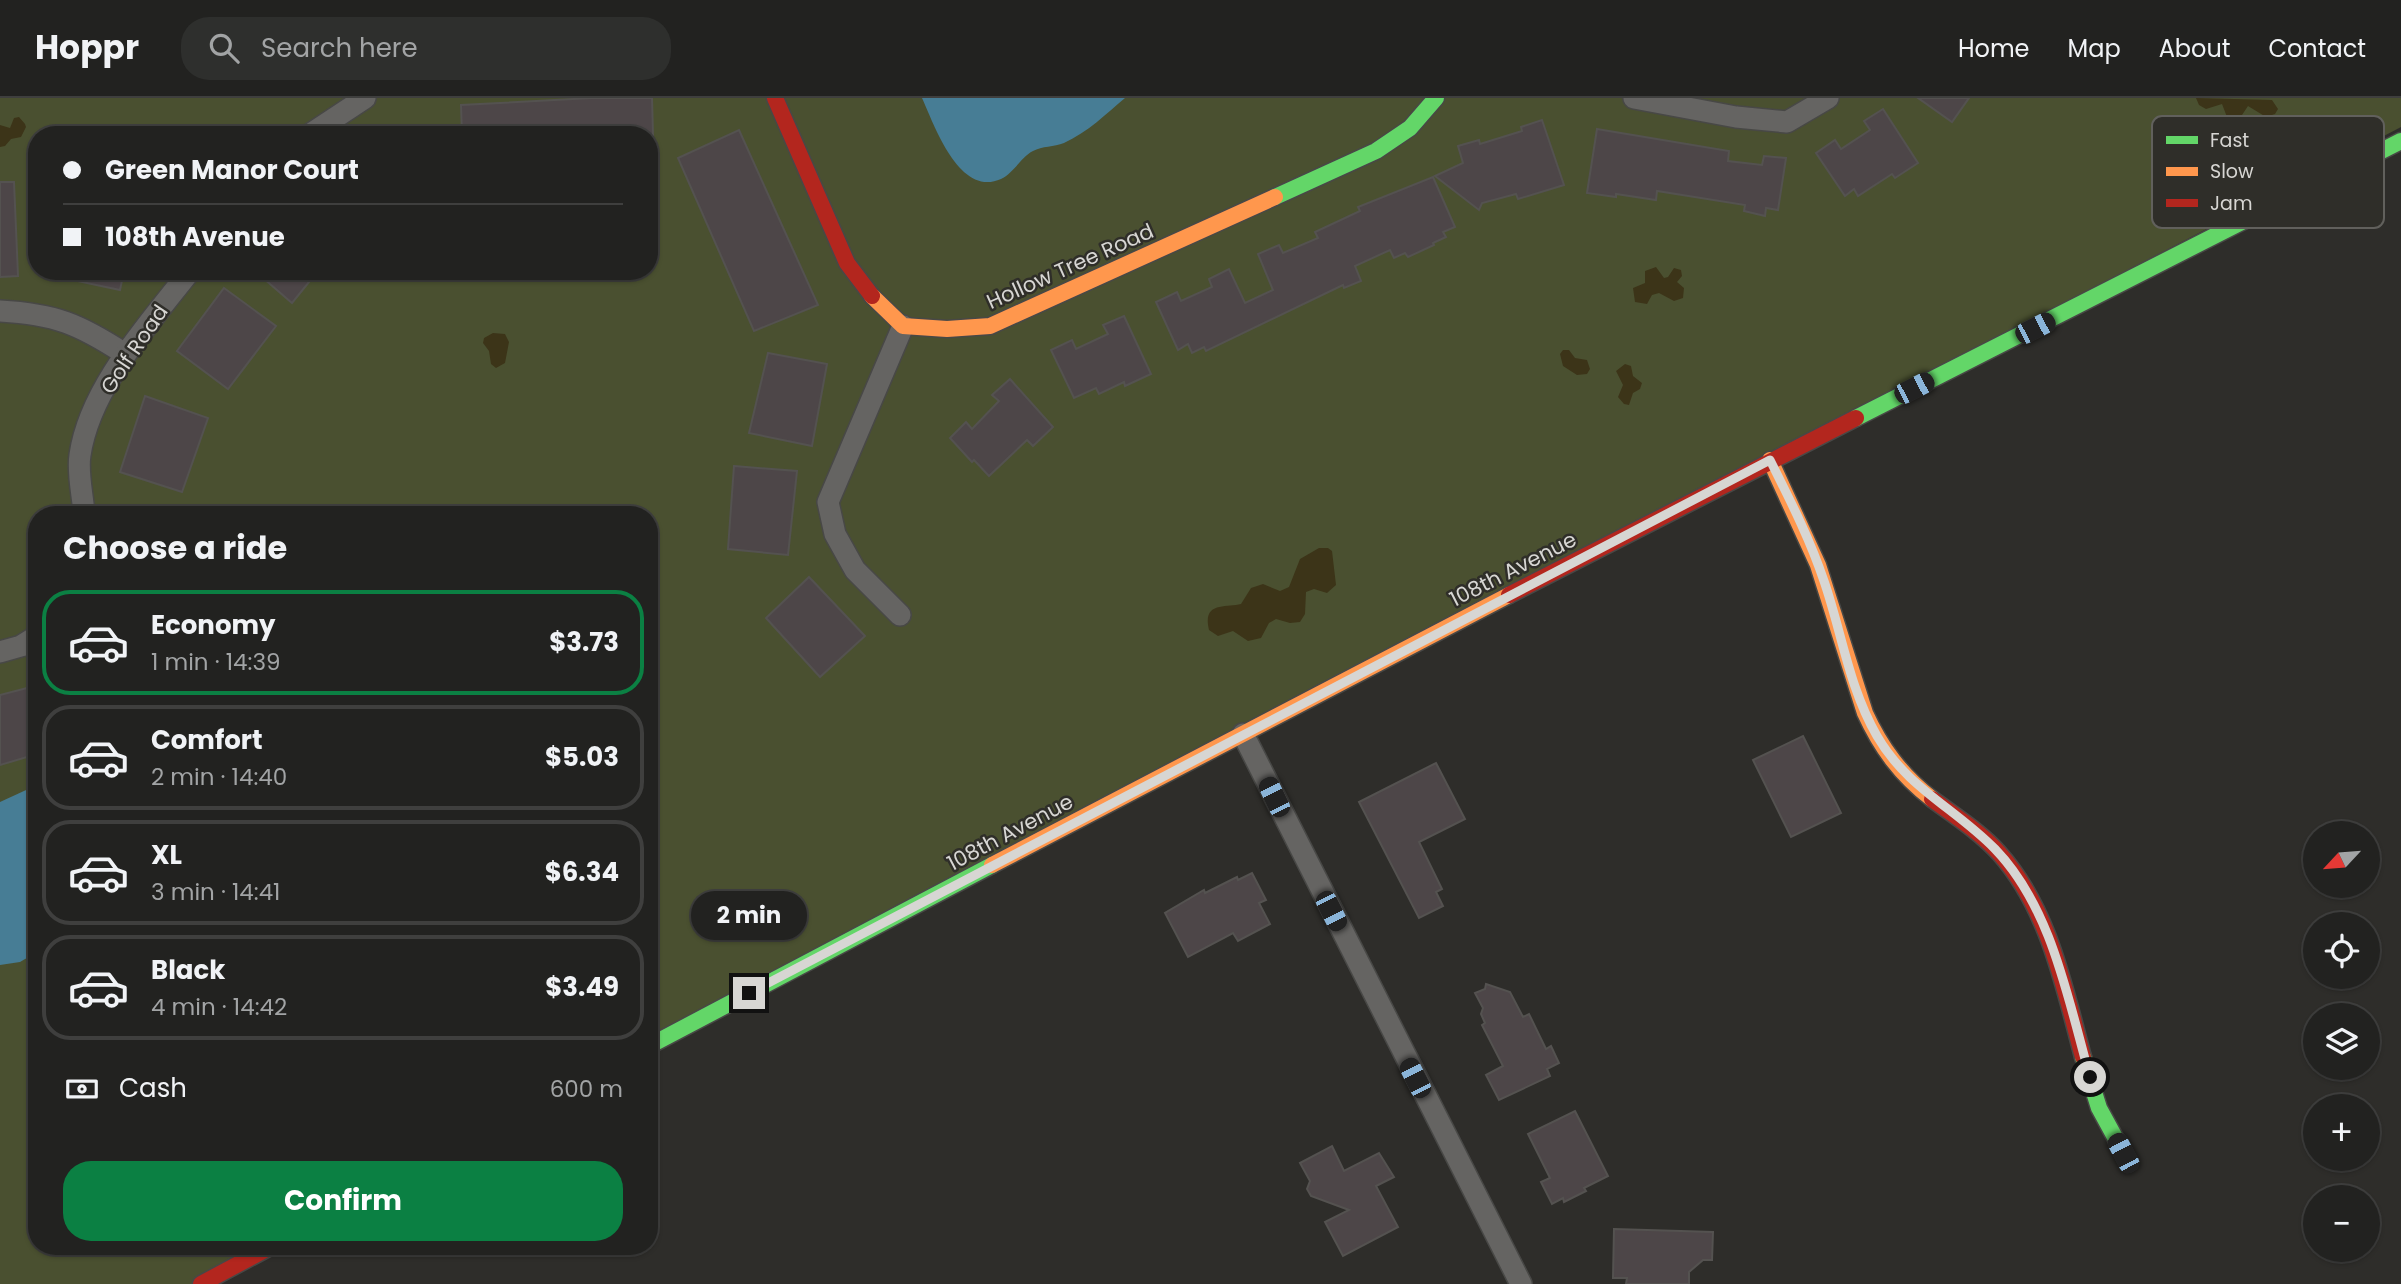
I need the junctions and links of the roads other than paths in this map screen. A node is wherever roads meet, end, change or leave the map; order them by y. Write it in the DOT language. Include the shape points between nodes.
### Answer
graph roads {
  1 [pos="365,98"];
  2 [pos="775,98"];
  3 [pos="1436,98"];
  4 [pos="1634,98"];
  5 [pos="1828,98"];
  6 [pos="323,126"];
  7 [pos="2401,141"];
  8 [pos="2384,150"];
  9 [pos="2229,228"];
  10 [pos="183,280"];
  11 [pos="0,311"];
  12 [pos="903,326"];
  13 [pos="125,354"];
  14 [pos="1770,460"];
  15 [pos="83,506"];
  16 [pos="900,615"];
  17 [pos="28,642"];
  18 [pos="0,652"];
  19 [pos="1243,734"];
  20 [pos="658,1041"];
  21 [pos="2123,1153"];
  22 [pos="255,1255"];
  23 [pos="201,1284"];
  24 [pos="1521,1284"];
  1 -- 6 [label="street"];
  2 -- 12 [label="street" via="847,263 870,295"];
  3 -- 12 [label="street, Hollow Tree Road" via="1410,128 1376,151 990,326 947,330"];
  4 -- 5 [label="street" via="1787,122"];
  7 -- 8 [label="street, 108th Avenue"];
  9 -- 14 [label="street, 108th Avenue"];
  10 -- 13 [label="street, Golf Road"];
  11 -- 13 [label="street" via="38,313 87,329"];
  12 -- 16 [label="street" via="828,502 835,534 855,569"];
  13 -- 15 [label="street, Golf Road" via="95,407 80,456"];
  14 -- 19 [label="street, 108th Avenue"];
  14 -- 21 [label="street" via="1805,529 1852,680 1881,744 1911,781 1995,848 2020,880 2039,917 2060,971 2097,1103"];
  17 -- 18 [label="street"];
  19 -- 20 [label="street, 108th Avenue"];
  19 -- 24 [label="street"];
  22 -- 23 [label="street"];
}
